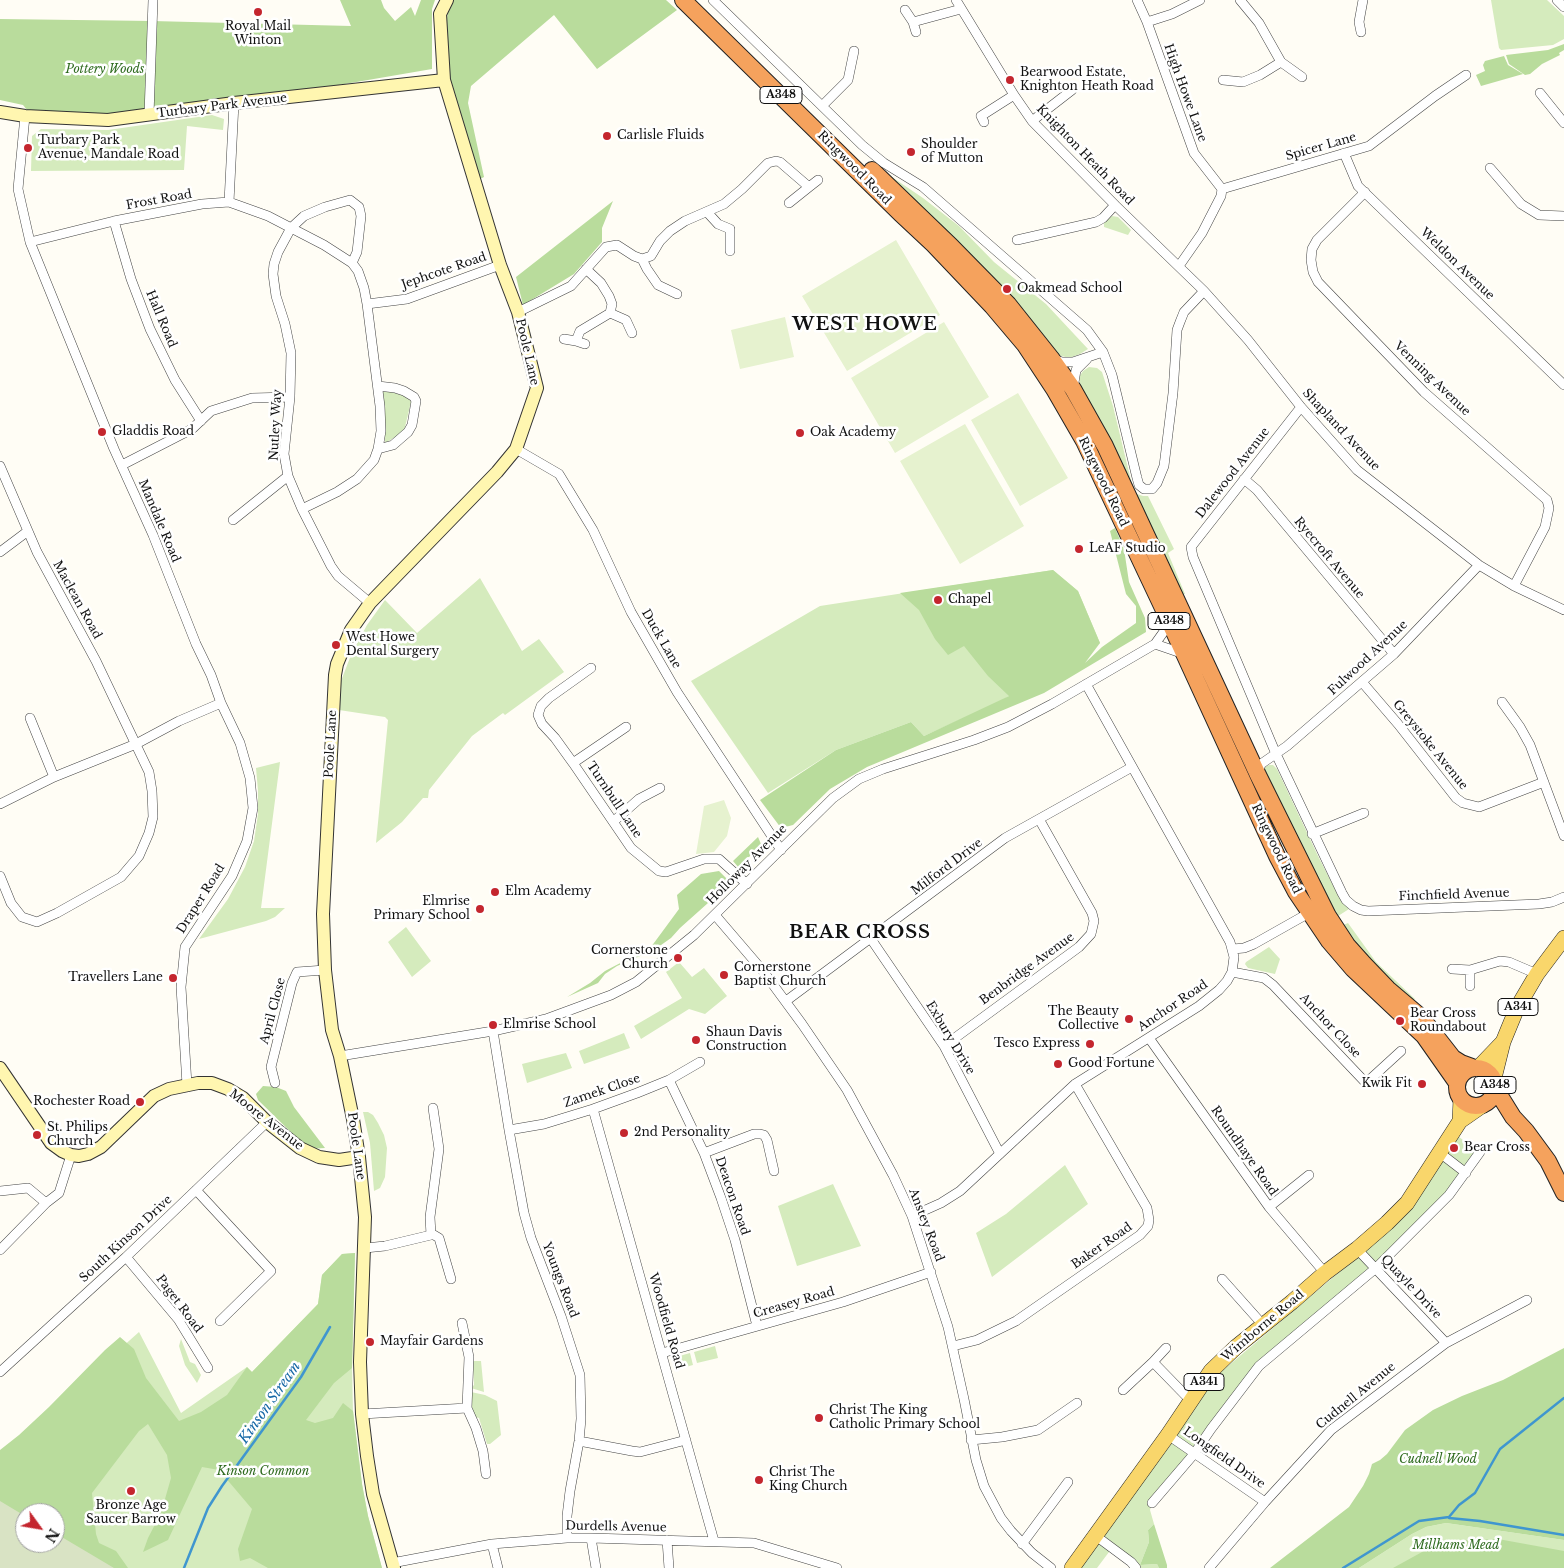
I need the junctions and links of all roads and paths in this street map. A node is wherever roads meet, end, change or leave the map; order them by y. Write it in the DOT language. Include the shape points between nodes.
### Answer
graph roads {
  1 [pos="153,0"];
  2 [pos="447,0"];
  3 [pos="683,0"];
  4 [pos="697,0"];
  5 [pos="712,0"];
  6 [pos="956,0"];
  7 [pos="1137,0"];
  8 [pos="1200,0"];
  9 [pos="1240,0"];
  10 [pos="1363,0"];
  11 [pos="1557,0"];
  12 [pos="1564,7"];
  13 [pos="961,9"];
  14 [pos="905,10"];
  15 [pos="913,22"];
  16 [pos="1146,22"];
  17 [pos="916,32"];
  18 [pos="1361,32"];
  19 [pos="854,51"];
  20 [pos="1281,62"];
  21 [pos="1466,75"];
  22 [pos="1302,77"];
  23 [pos="444,80"];
  24 [pos="1223,80"];
  25 [pos="1072,90"];
  26 [pos="1540,93"];
  27 [pos="1014,95"];
  28 [pos="234,103"];
  29 [pos="822,106"];
  30 [pos="0,112"];
  31 [pos="148,115"];
  32 [pos="25,116"];
  33 [pos="981,116"];
  34 [pos="1032,121"];
  35 [pos="1564,123"];
  36 [pos="1344,153"];
  37 [pos="1490,168"];
  38 [pos="818,180"];
  39 [pos="809,187"];
  40 [pos="1222,189"];
  41 [pos="1364,192"];
  42 [pos="229,202"];
  43 [pos="789,203"];
  44 [pos="1115,205"];
  45 [pos="707,212"];
  46 [pos="1564,216"];
  47 [pos="114,220"];
  48 [pos="291,228"];
  49 [pos="1016,240"];
  50 [pos="30,242"];
  51 [pos="730,251"];
  52 [pos="642,259"];
  53 [pos="352,263"];
  54 [pos="500,265"];
  55 [pos="1179,266"];
  56 [pos="586,269"];
  57 [pos="1204,291"];
  58 [pos="677,294"];
  59 [pos="367,304"];
  60 [pos="518,312"];
  61 [pos="610,313"];
  62 [pos="632,333"];
  63 [pos="564,339"];
  64 [pos="1103,352"];
  65 [pos="1051,358"];
  66 [pos="1087,359"];
  67 [pos="1564,385"];
  68 [pos="378,386"];
  69 [pos="1073,390"];
  70 [pos="290,397"];
  71 [pos="1301,408"];
  72 [pos="201,421"];
  73 [pos="378,449"];
  74 [pos="516,450"];
  75 [pos="122,465"];
  76 [pos="0,466"];
  77 [pos="288,476"];
  78 [pos="1244,480"];
  79 [pos="302,509"];
  80 [pos="233,520"];
  81 [pos="28,531"];
  82 [pos="0,552"];
  83 [pos="1479,564"];
  84 [pos="1514,586"];
  85 [pos="370,603"];
  86 [pos="1564,610"];
  87 [pos="1170,623"];
  88 [pos="1155,644"];
  89 [pos="1184,654"];
  90 [pos="1394,654"];
  91 [pos="592,668"];
  92 [pos="1362,682"];
  93 [pos="1086,684"];
  94 [pos="1502,702"];
  95 [pos="221,703"];
  96 [pos="30,718"];
  97 [pos="626,727"];
  98 [pos="136,744"];
  99 [pos="1276,754"];
  100 [pos="574,763"];
  101 [pos="1132,767"];
  102 [pos="1262,768"];
  103 [pos="54,777"];
  104 [pos="1544,782"];
  105 [pos="660,788"];
  106 [pos="0,804"];
  107 [pos="1360,817"];
  108 [pos="1039,819"];
  109 [pos="614,821"];
  110 [pos="1312,834"];
  111 [pos="1564,836"];
  112 [pos="781,850"];
  113 [pos="0,876"];
  114 [pos="747,884"];
  115 [pos="1564,897"];
  116 [pos="1309,913"];
  117 [pos="715,915"];
  118 [pos="871,939"];
  119 [pos="1562,947"];
  120 [pos="1233,950"];
  121 [pos="325,970"];
  122 [pos="1452,970"];
  123 [pos="1470,970"];
  124 [pos="1232,972"];
  125 [pos="1537,974"];
  126 [pos="1470,986"];
  127 [pos="786,1001"];
  128 [pos="493,1032"];
  129 [pos="1149,1038"];
  130 [pos="1503,1042"];
  131 [pos="944,1046"];
  132 [pos="1401,1051"];
  133 [pos="340,1056"];
  134 [pos="700,1062"];
  135 [pos="1476,1067"];
  136 [pos="0,1068"];
  137 [pos="669,1080"];
  138 [pos="275,1083"];
  139 [pos="1075,1084"];
  140 [pos="187,1085"];
  141 [pos="1459,1091"];
  142 [pos="1490,1093"];
  143 [pos="433,1108"];
  144 [pos="593,1109"];
  145 [pos="1460,1121"];
  146 [pos="267,1122"];
  147 [pos="508,1130"];
  148 [pos="1480,1152"];
  149 [pos="704,1153"];
  150 [pos="1440,1153"];
  151 [pos="1000,1154"];
  152 [pos="70,1156"];
  153 [pos="359,1157"];
  154 [pos="774,1171"];
  155 [pos="1466,1173"];
  156 [pos="1309,1175"];
  157 [pos="196,1190"];
  158 [pos="0,1192"];
  159 [pos="1564,1193"];
  160 [pos="46,1203"];
  161 [pos="1269,1207"];
  162 [pos="912,1216"];
  163 [pos="431,1235"];
  164 [pos="365,1248"];
  165 [pos="1357,1248"];
  166 [pos="0,1250"];
  167 [pos="126,1257"];
  168 [pos="1376,1268"];
  169 [pos="931,1272"];
  170 [pos="1325,1273"];
  171 [pos="451,1279"];
  172 [pos="1222,1279"];
  173 [pos="1527,1300"];
  174 [pos="220,1321"];
  175 [pos="462,1323"];
  176 [pos="1263,1325"];
  177 [pos="757,1326"];
  178 [pos="1446,1343"];
  179 [pos="953,1346"];
  180 [pos="1166,1348"];
  181 [pos="662,1352"];
  182 [pos="1152,1362"];
  183 [pos="208,1368"];
  184 [pos="0,1372"];
  185 [pos="1123,1390"];
  186 [pos="1191,1401"];
  187 [pos="1077,1403"];
  188 [pos="467,1408"];
  189 [pos="362,1414"];
  190 [pos="1168,1435"];
  191 [pos="686,1440"];
  192 [pos="971,1440"];
  193 [pos="579,1441"];
  194 [pos="1194,1454"];
  195 [pos="486,1474"];
  196 [pos="1068,1482"];
  197 [pos="1265,1502"];
  198 [pos="1152,1503"];
  199 [pos="1096,1536"];
  200 [pos="567,1538"];
  201 [pos="591,1538"];
  202 [pos="667,1540"];
  203 [pos="714,1541"];
  204 [pos="492,1544"];
  205 [pos="1022,1544"];
  206 [pos="393,1565"];
  207 [pos="498,1568"];
  208 [pos="596,1568"];
  209 [pos="670,1568"];
  210 [pos="837,1568"];
  211 [pos="1051,1568"];
  212 [pos="1072,1568"];
  213 [pos="1136,1568"];
  214 [pos="1209,1568"];
  1 -- 31 [label="street"];
  2 -- 23 [label="street, Poole Lane" via="440,14"];
  3 -- 87 [label="highway, Ringwood Road / A348" via="934,245 1015,333 1084,441"];
  4 -- 65 [label="highway, Ringwood Road / A348" via="983,277"];
  5 -- 29 [label="street, Ringwood Road"];
  6 -- 13 [label="street, Knighton Heath Road"];
  7 -- 16 [label="street, High Howe Lane"];
  8 -- 16 [label="street"];
  9 -- 20 [label="street" via="1259,23"];
  10 -- 18 [label="street" via="1359,22"];
  11 -- 12 [label="street"];
  13 -- 15 [label="street"];
  13 -- 27 [label="street, Knighton Heath Road"];
  14 -- 15 [label="street"];
  15 -- 17 [label="street"];
  16 -- 40 [label="street, High Howe Lane" via="1194,153"];
  19 -- 29 [label="street" via="848,80"];
  20 -- 22 [label="street"];
  20 -- 24 [label="street" via="1260,76 1242,82"];
  21 -- 36 [label="street, Spicer Lane" via="1374,143"];
  23 -- 28 [label="street, Turbary Park Avenue"];
  23 -- 54 [label="street, Poole Lane"];
  25 -- 34 [label="street"];
  26 -- 35 [label="street"];
  27 -- 33 [label="street"];
  27 -- 34 [label="street, Knighton Heath Road"];
  28 -- 31 [label="street, Turbary Park Avenue"];
  28 -- 42 [label="street"];
  29 -- 64 [label="street, Ringwood Road" via="874,155 923,187 956,214 1079,322"];
  30 -- 32 [label="street, Turbary Park Avenue"];
  31 -- 32 [label="street, Turbary Park Avenue" via="108,120"];
  32 -- 50 [label="street, Mandale Road" via="18,189"];
  34 -- 44 [label="street, Knighton Heath Road"];
  36 -- 40 [label="street, Spicer Lane"];
  36 -- 41 [label="street, Weldon Avenue" via="1358,186"];
  37 -- 46 [label="street" via="1521,204 1539,215"];
  38 -- 39 [label="street"];
  39 -- 43 [label="street"];
  39 -- 45 [label="street" via="785,165 772,162 732,198"];
  40 -- 55 [label="street" via="1202,233"];
  41 -- 67 [label="street, Weldon Avenue"];
  41 -- 84 [label="street, Venning Avenue" via="1317,240 1311,255 1313,272 1318,282 1424,392 1547,500 1549,508 1545,527"];
  42 -- 47 [label="street, Frost Road"];
  42 -- 48 [label="street, Frost Road"];
  44 -- 49 [label="street" via="1096,222"];
  44 -- 55 [label="street, Knighton Heath Road"];
  45 -- 51 [label="street" via="718,224 730,229"];
  45 -- 52 [label="street" via="677,226 664,237 651,256"];
  47 -- 50 [label="street, Frost Road"];
  47 -- 72 [label="street, Hall Road" via="150,330"];
  48 -- 53 [label="street, Frost Road"];
  48 -- 53 [label="street" via="304,216 350,200 359,207 360,223"];
  48 -- 70 [label="street, Nutley Way" via="278,252 273,274 291,353"];
  50 -- 75 [label="street, Mandale Road"];
  52 -- 56 [label="street" via="613,245 606,247"];
  52 -- 58 [label="street" via="658,285"];
  53 -- 59 [label="street" via="358,271"];
  54 -- 59 [label="street, Jephcote Road" via="407,299"];
  54 -- 60 [label="street, Poole Lane"];
  55 -- 57 [label="street, Shapland Avenue"];
  56 -- 60 [label="street" via="571,286"];
  56 -- 61 [label="street" via="601,282 610,296"];
  57 -- 64 [label="street, Ringwood Road" via="1184,312 1177,330 1168,444 1158,483 1152,489 1139,485 1112,375"];
  57 -- 71 [label="street, Shapland Avenue" via="1248,340"];
  59 -- 68 [label="street"];
  60 -- 74 [label="street, Poole Lane" via="537,388"];
  61 -- 62 [label="street" via="626,320"];
  61 -- 63 [label="street" via="583,328 578,335 580,342"];
  64 -- 66 [label="street"];
  65 -- 66 [label="street" via="1062,362"];
  65 -- 69 [label="highway, Ringwood Road / A348"];
  66 -- 69 [label="street" via="1076,370"];
  68 -- 73 [label="street" via="382,431"];
  68 -- 73 [label="street" via="404,391 416,401 408,432 392,445"];
  69 -- 102 [label="highway, Ringwood Road / A348" via="1105,446 1250,754"];
  70 -- 72 [label="street" via="252,398 211,412"];
  70 -- 77 [label="street, Nutley Way" via="284,454"];
  71 -- 78 [label="street, Dalewood Avenue"];
  71 -- 83 [label="street, Shapland Avenue" via="1357,470"];
  72 -- 75 [label="street" via="176,438"];
  73 -- 79 [label="street" via="374,460 358,479"];
  74 -- 85 [label="street, Poole Lane"];
  74 -- 112 [label="street, Duck Lane" via="559,474 593,530 631,612 677,692"];
  75 -- 95 [label="street, Mandale Road"];
  76 -- 81 [label="street, Maclean Road"];
  77 -- 79 [label="street, Nutley Way"];
  77 -- 80 [label="street"];
  78 -- 90 [label="street, Ryecroft Avenue" via="1257,490"];
  78 -- 99 [label="street, Dalewood Avenue" via="1194,542 1193,557"];
  79 -- 85 [label="street, Nutley Way" via="338,576"];
  81 -- 82 [label="street"];
  81 -- 98 [label="street, Maclean Road"];
  83 -- 84 [label="street, Shapland Avenue"];
  83 -- 90 [label="street, Fulwood Avenue"];
  84 -- 86 [label="street, Shapland Avenue"];
  85 -- 121 [label="street, Poole Lane" via="351,630 335,675 322,914"];
  87 -- 88 [label="street, Holloway Avenue"];
  87 -- 89 [label="highway, Ringwood Road / A348"];
  88 -- 89 [label="street"];
  88 -- 93 [label="street, Holloway Avenue"];
  89 -- 116 [label="highway, Ringwood Road / A348" via="1277,856"];
  90 -- 92 [label="street, Fulwood Avenue"];
  91 -- 100 [label="street, Turnbull Lane" via="549,698 538,715"];
  92 -- 99 [label="street, Fulwood Avenue"];
  92 -- 104 [label="street, Greystoke Avenue" via="1463,803 1478,807"];
  93 -- 101 [label="street"];
  93 -- 112 [label="street, Holloway Avenue" via="1008,727 860,779 833,798"];
  94 -- 104 [label="street" via="1530,745"];
  95 -- 98 [label="street"];
  95 -- 140 [label="street, Draper Road" via="240,743 250,778 253,808 246,841 232,876 185,947 181,986"];
  96 -- 103 [label="street"];
  97 -- 100 [label="street"];
  98 -- 103 [label="street"];
  98 -- 113 [label="street, Maclean Road" via="149,772 153,816 139,856 121,877 37,922 22,917 11,903"];
  99 -- 102 [label="street, Fulwood Avenue"];
  99 -- 110 [label="street"];
  100 -- 109 [label="street, Turnbull Lane"];
  101 -- 108 [label="street, Milford Drive"];
  101 -- 120 [label="street" via="1212,906"];
  102 -- 135 [label="highway, Ringwood Road / A348" via="1314,890 1347,945 1388,989 1421,1017 1453,1058 1460,1064"];
  103 -- 106 [label="street"];
  104 -- 111 [label="street"];
  105 -- 109 [label="street"];
  107 -- 110 [label="street"];
  108 -- 118 [label="street, Milford Drive" via="1016,831"];
  108 -- 131 [label="street, Benbridge Avenue" via="1092,913 1091,934 1079,947"];
  109 -- 114 [label="street, Turnbull Lane" via="631,848 659,872 676,870 704,859 718,859"];
  110 -- 115 [label="street, Finchfield Avenue" via="1346,900 1361,910 1539,904"];
  112 -- 114 [label="street, Holloway Avenue"];
  114 -- 117 [label="street, Holloway Avenue"];
  116 -- 120 [label="street" via="1254,944"];
  116 -- 141 [label="highway, Ringwood Road / A348" via="1353,969 1424,1036"];
  117 -- 127 [label="street, Anstey Road"];
  117 -- 128 [label="street, Holloway Avenue" via="636,982 553,1017"];
  118 -- 127 [label="street, Milford Drive"];
  118 -- 131 [label="street, Exbury Drive"];
  119 -- 125 [label="main road, A341"];
  120 -- 124 [label="street"];
  121 -- 133 [label="street, Poole Lane" via="332,1030"];
  121 -- 138 [label="street, April Close" via="297,972 292,983 271,1067"];
  122 -- 123 [label="street"];
  123 -- 125 [label="street" via="1500,961"];
  123 -- 126 [label="street"];
  124 -- 129 [label="street, Anchor Road" via="1219,990 1199,1006"];
  124 -- 132 [label="street, Anchor Close" via="1264,978 1273,984 1366,1083"];
  125 -- 130 [label="main road, A341" via="1517,1008"];
  127 -- 162 [label="street, Anstey Road" via="847,1090"];
  128 -- 133 [label="street, Holloway Avenue"];
  128 -- 147 [label="street, Youngs Road"];
  129 -- 139 [label="street, Anchor Road"];
  129 -- 161 [label="street, Roundhaye Road"];
  130 -- 135 [label="main road, A341"];
  130 -- 142 [label="main road, A341"];
  131 -- 151 [label="street, Exbury Drive"];
  133 -- 153 [label="street, Poole Lane"];
  134 -- 137 [label="street, Zamek Close"];
  135 -- 141 [label="highway, A348" via="1462,1073"];
  135 -- 142 [label="highway, A348" via="1490,1073"];
  136 -- 152 [label="street" via="51,1143"];
  137 -- 144 [label="street, Zamek Close"];
  137 -- 149 [label="street, Deacon Road"];
  139 -- 151 [label="street, Anchor Road"];
  139 -- 179 [label="street, Baker Road" via="1146,1206 1148,1226 1140,1235 1016,1321 977,1340"];
  140 -- 146 [label="street, Moore Avenue" via="212,1083 228,1089 243,1098"];
  140 -- 152 [label="street, Moore Avenue" via="154,1096 101,1147 88,1154"];
  141 -- 142 [label="highway, A348" via="1468,1104 1478,1106"];
  141 -- 145 [label="main road, Wimborne Road / A341"];
  142 -- 145 [label="main road, Wimborne Road"];
  142 -- 159 [label="highway, A348" via="1545,1156"];
  143 -- 163 [label="street" via="439,1150 430,1216"];
  144 -- 147 [label="street, Zamek Close" via="544,1124"];
  144 -- 181 [label="street, Woodfield Road"];
  145 -- 150 [label="main road, Wimborne Road / A341"];
  146 -- 153 [label="street, Moore Avenue" via="300,1148 319,1157 338,1160"];
  146 -- 157 [label="street, South Kinson Drive"];
  147 -- 193 [label="street, Youngs Road" via="531,1238 580,1375"];
  148 -- 155 [label="street"];
  149 -- 154 [label="street" via="754,1134 764,1135"];
  149 -- 177 [label="street, Deacon Road" via="735,1240"];
  150 -- 155 [label="street"];
  150 -- 165 [label="main road, Wimborne Road / A341" via="1407,1203"];
  151 -- 162 [label="street, Anchor Road" via="960,1191"];
  152 -- 160 [label="street" via="59,1193"];
  153 -- 164 [label="street, Poole Lane"];
  155 -- 168 [label="street" via="1449,1195"];
  156 -- 161 [label="street"];
  157 -- 167 [label="street, South Kinson Drive"];
  157 -- 174 [label="street" via="271,1271"];
  158 -- 160 [label="street" via="28,1188"];
  160 -- 166 [label="street"];
  161 -- 170 [label="street, Roundhaye Road"];
  162 -- 169 [label="street, Anstey Road"];
  163 -- 164 [label="street"];
  163 -- 171 [label="street" via="439,1238"];
  164 -- 189 [label="street, Poole Lane" via="360,1362"];
  165 -- 168 [label="street, Quayle Drive"];
  165 -- 170 [label="main road, Wimborne Road / A341"];
  167 -- 183 [label="street, Paget Road" via="178,1319"];
  167 -- 184 [label="street, South Kinson Drive"];
  168 -- 178 [label="street, Quayle Drive"];
  168 -- 194 [label="street" via="1259,1366"];
  169 -- 177 [label="street, Creasey Road" via="843,1302"];
  169 -- 179 [label="street, Anstey Road"];
  170 -- 176 [label="main road, Wimborne Road / A341"];
  172 -- 176 [label="street"];
  173 -- 178 [label="street, Cudnell Avenue"];
  175 -- 188 [label="street" via="469,1357"];
  176 -- 186 [label="main road, Wimborne Road / A341" via="1211,1370"];
  177 -- 181 [label="street, Creasey Road"];
  178 -- 197 [label="street, Cudnell Avenue" via="1331,1430"];
  179 -- 192 [label="street, Anstey Road"];
  180 -- 182 [label="street"];
  181 -- 191 [label="street, Woodfield Road"];
  182 -- 185 [label="street"];
  182 -- 186 [label="street"];
  186 -- 190 [label="main road, Wimborne Road / A341"];
  187 -- 192 [label="street" via="1038,1430"];
  188 -- 189 [label="street"];
  188 -- 195 [label="street" via="483,1451"];
  189 -- 206 [label="street, Poole Lane" via="374,1494"];
  190 -- 194 [label="street, Longfield Drive"];
  190 -- 199 [label="main road, Wimborne Road / A341"];
  191 -- 193 [label="street" via="640,1452"];
  191 -- 203 [label="street, Woodfield Road"];
  192 -- 205 [label="street, Anstey Road" via="993,1505"];
  193 -- 200 [label="street, Youngs Road" via="570,1490"];
  194 -- 197 [label="street, Longfield Drive"];
  194 -- 198 [label="street"];
  196 -- 205 [label="street"];
  197 -- 214 [label="street, Cudnell Avenue"];
  199 -- 212 [label="main road, Wimborne Road / A341"];
  199 -- 213 [label="street"];
  200 -- 201 [label="street, Durdells Avenue"];
  200 -- 204 [label="street, Durdells Avenue"];
  201 -- 202 [label="street, Durdells Avenue"];
  201 -- 208 [label="street"];
  202 -- 203 [label="street, Durdells Avenue"];
  202 -- 209 [label="street"];
  203 -- 210 [label="street, Durdells Avenue" via="754,1543"];
  204 -- 206 [label="street, Durdells Avenue"];
  204 -- 207 [label="street"];
  205 -- 211 [label="street, Anstey Road"];
}
